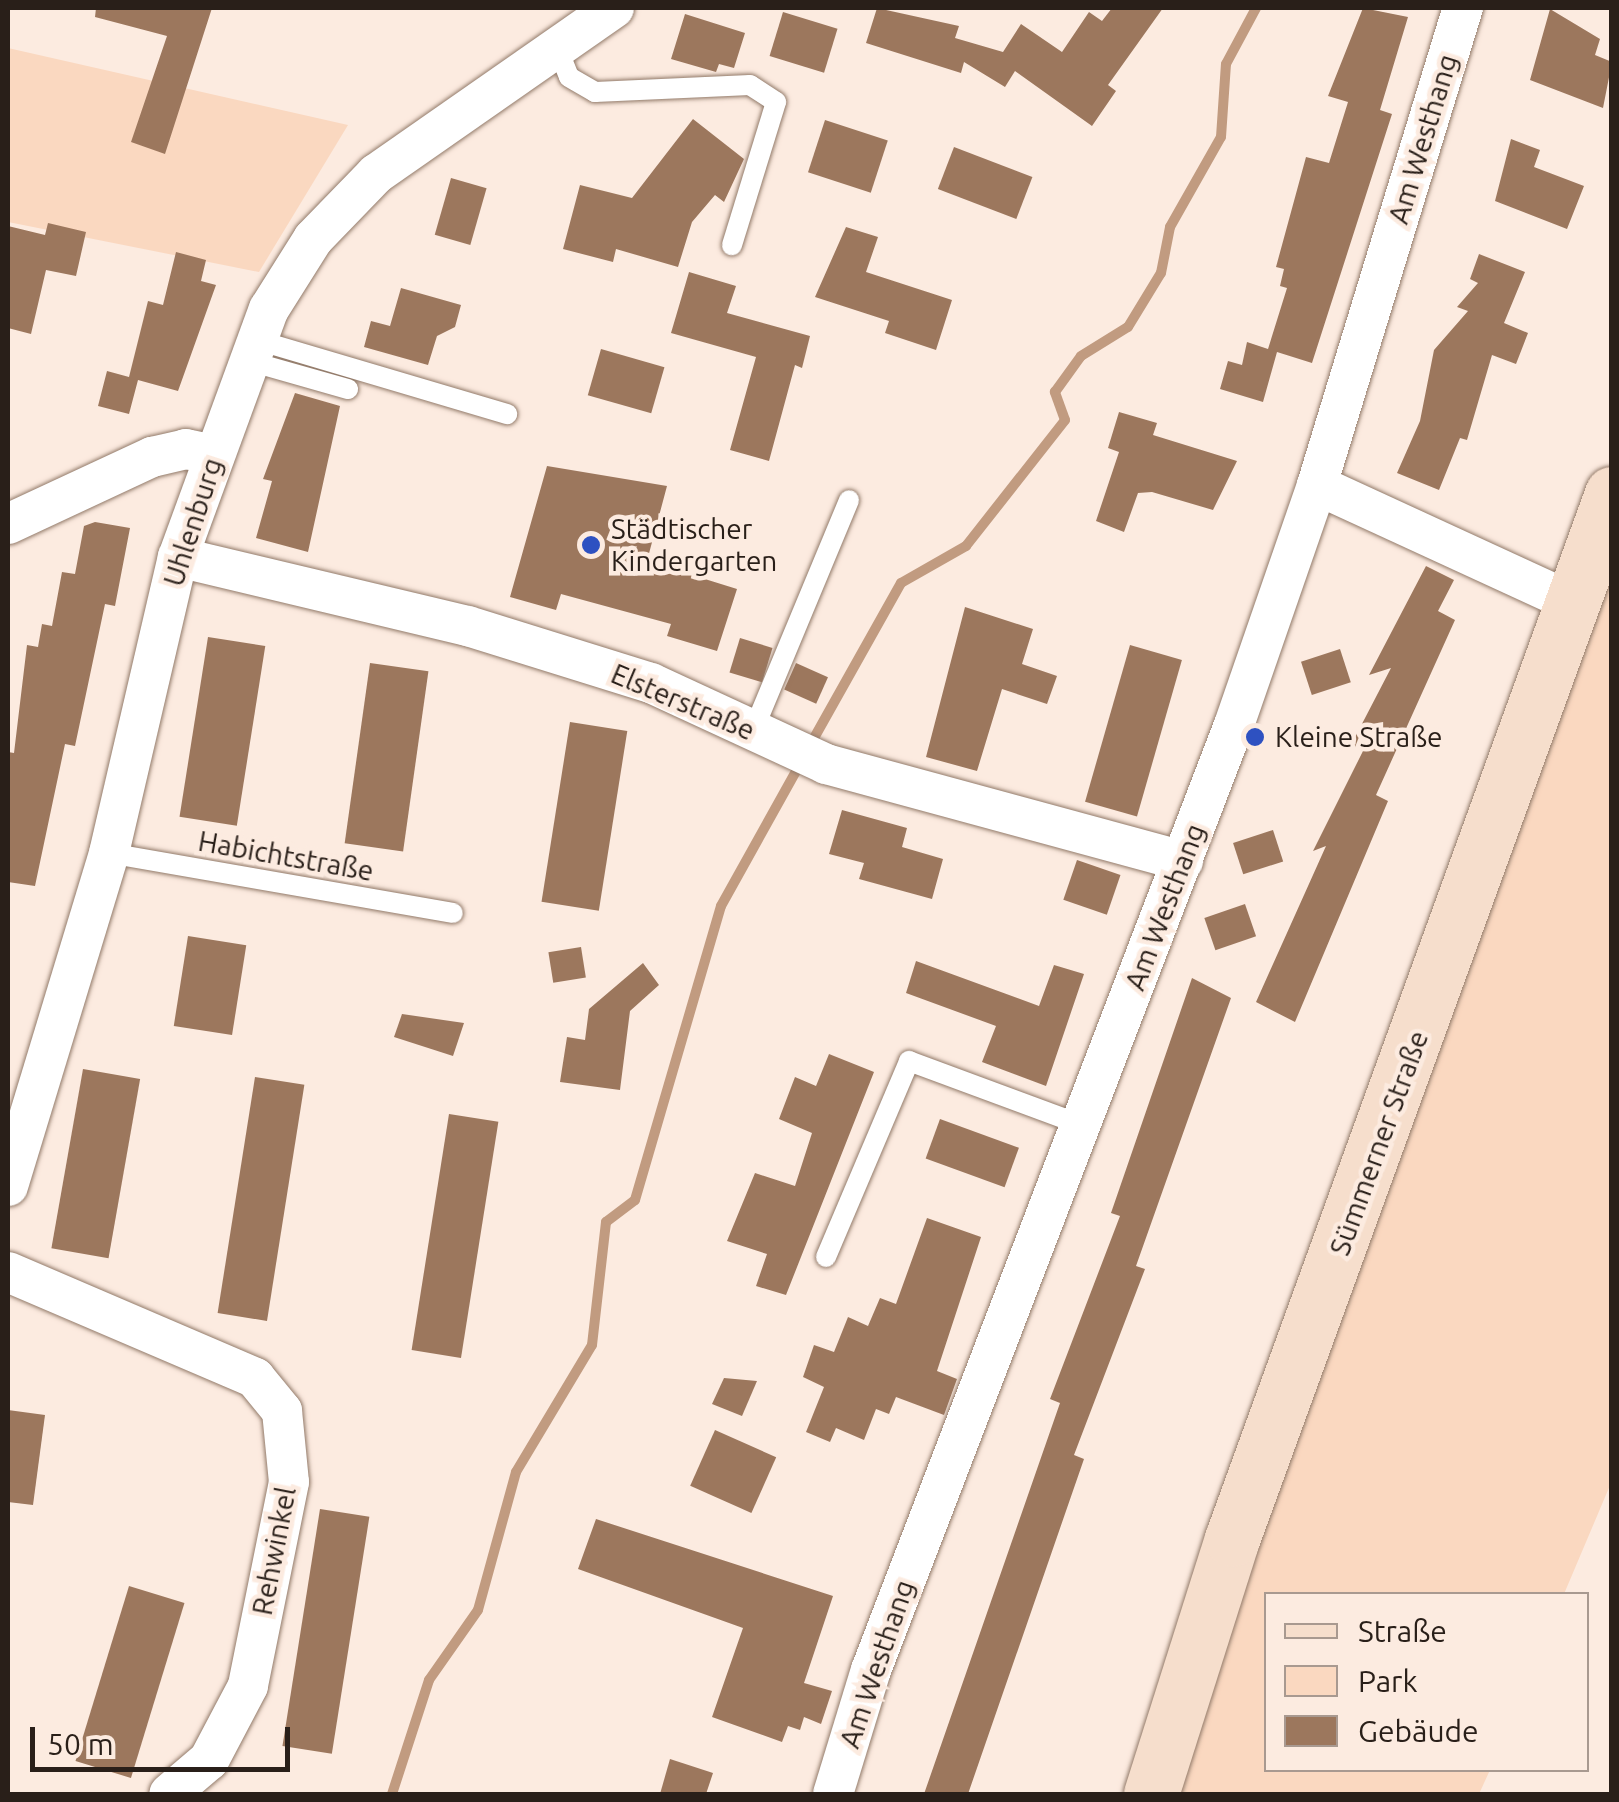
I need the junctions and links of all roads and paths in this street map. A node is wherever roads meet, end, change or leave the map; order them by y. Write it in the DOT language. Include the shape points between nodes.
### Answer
graph roads {
  1 [pos="614,8"];
  2 [pos="1464,8"];
  3 [pos="557,47"];
  4 [pos="732,245"];
  5 [pos="253,350"];
  6 [pos="348,390"];
  7 [pos="507,414"];
  8 [pos="214,455"];
  9 [pos="1318,485"];
  10 [pos="1612,494"];
  11 [pos="849,500"];
  12 [pos="8,524"];
  13 [pos="178,557"];
  14 [pos="1571,602"];
  15 [pos="763,736"];
  16 [pos="109,853"];
  17 [pos="1183,862"];
  18 [pos="453,913"];
  19 [pos="1080,1124"];
  20 [pos="8,1186"];
  21 [pos="826,1257"];
  22 [pos="8,1272"];
  23 [pos="169,1794"];
  24 [pos="833,1794"];
  25 [pos="1151,1794"];
  1 -- 3 [label="street, Uhlenburg"];
  2 -- 9 [label="street, Am Westhang"];
  3 -- 4 [label="lane" via="570,76 595,92 750,86 776,102"];
  3 -- 5 [label="street, Uhlenburg" via="376,174 313,239"];
  5 -- 6 [label="lane"];
  5 -- 7 [label="lane"];
  5 -- 8 [label="street, Uhlenburg"];
  8 -- 12 [label="street" via="186,449 152,456"];
  8 -- 13 [label="street, Uhlenburg"];
  9 -- 14 [label="street"];
  9 -- 17 [label="street, Am Westhang"];
  10 -- 14 [label="main road, Sümmerner Straße"];
  11 -- 15 [label="lane"];
  13 -- 15 [label="street, Elsterstraße" via="468,626 651,682"];
  13 -- 16 [label="street, Uhlenburg"];
  14 -- 25 [label="main road, Sümmerner Straße" via="1232,1540"];
  15 -- 17 [label="street, Elsterstraße" via="826,764"];
  16 -- 18 [label="lane, Habichtstraße"];
  16 -- 20 [label="street, Uhlenburg"];
  17 -- 19 [label="street, Am Westhang"];
  19 -- 21 [label="lane" via="909,1061"];
  19 -- 24 [label="street, Am Westhang" via="872,1670"];
  22 -- 23 [label="street, Rehwinkel" via="255,1378 282,1411 289,1482 248,1686 210,1760"];
}
